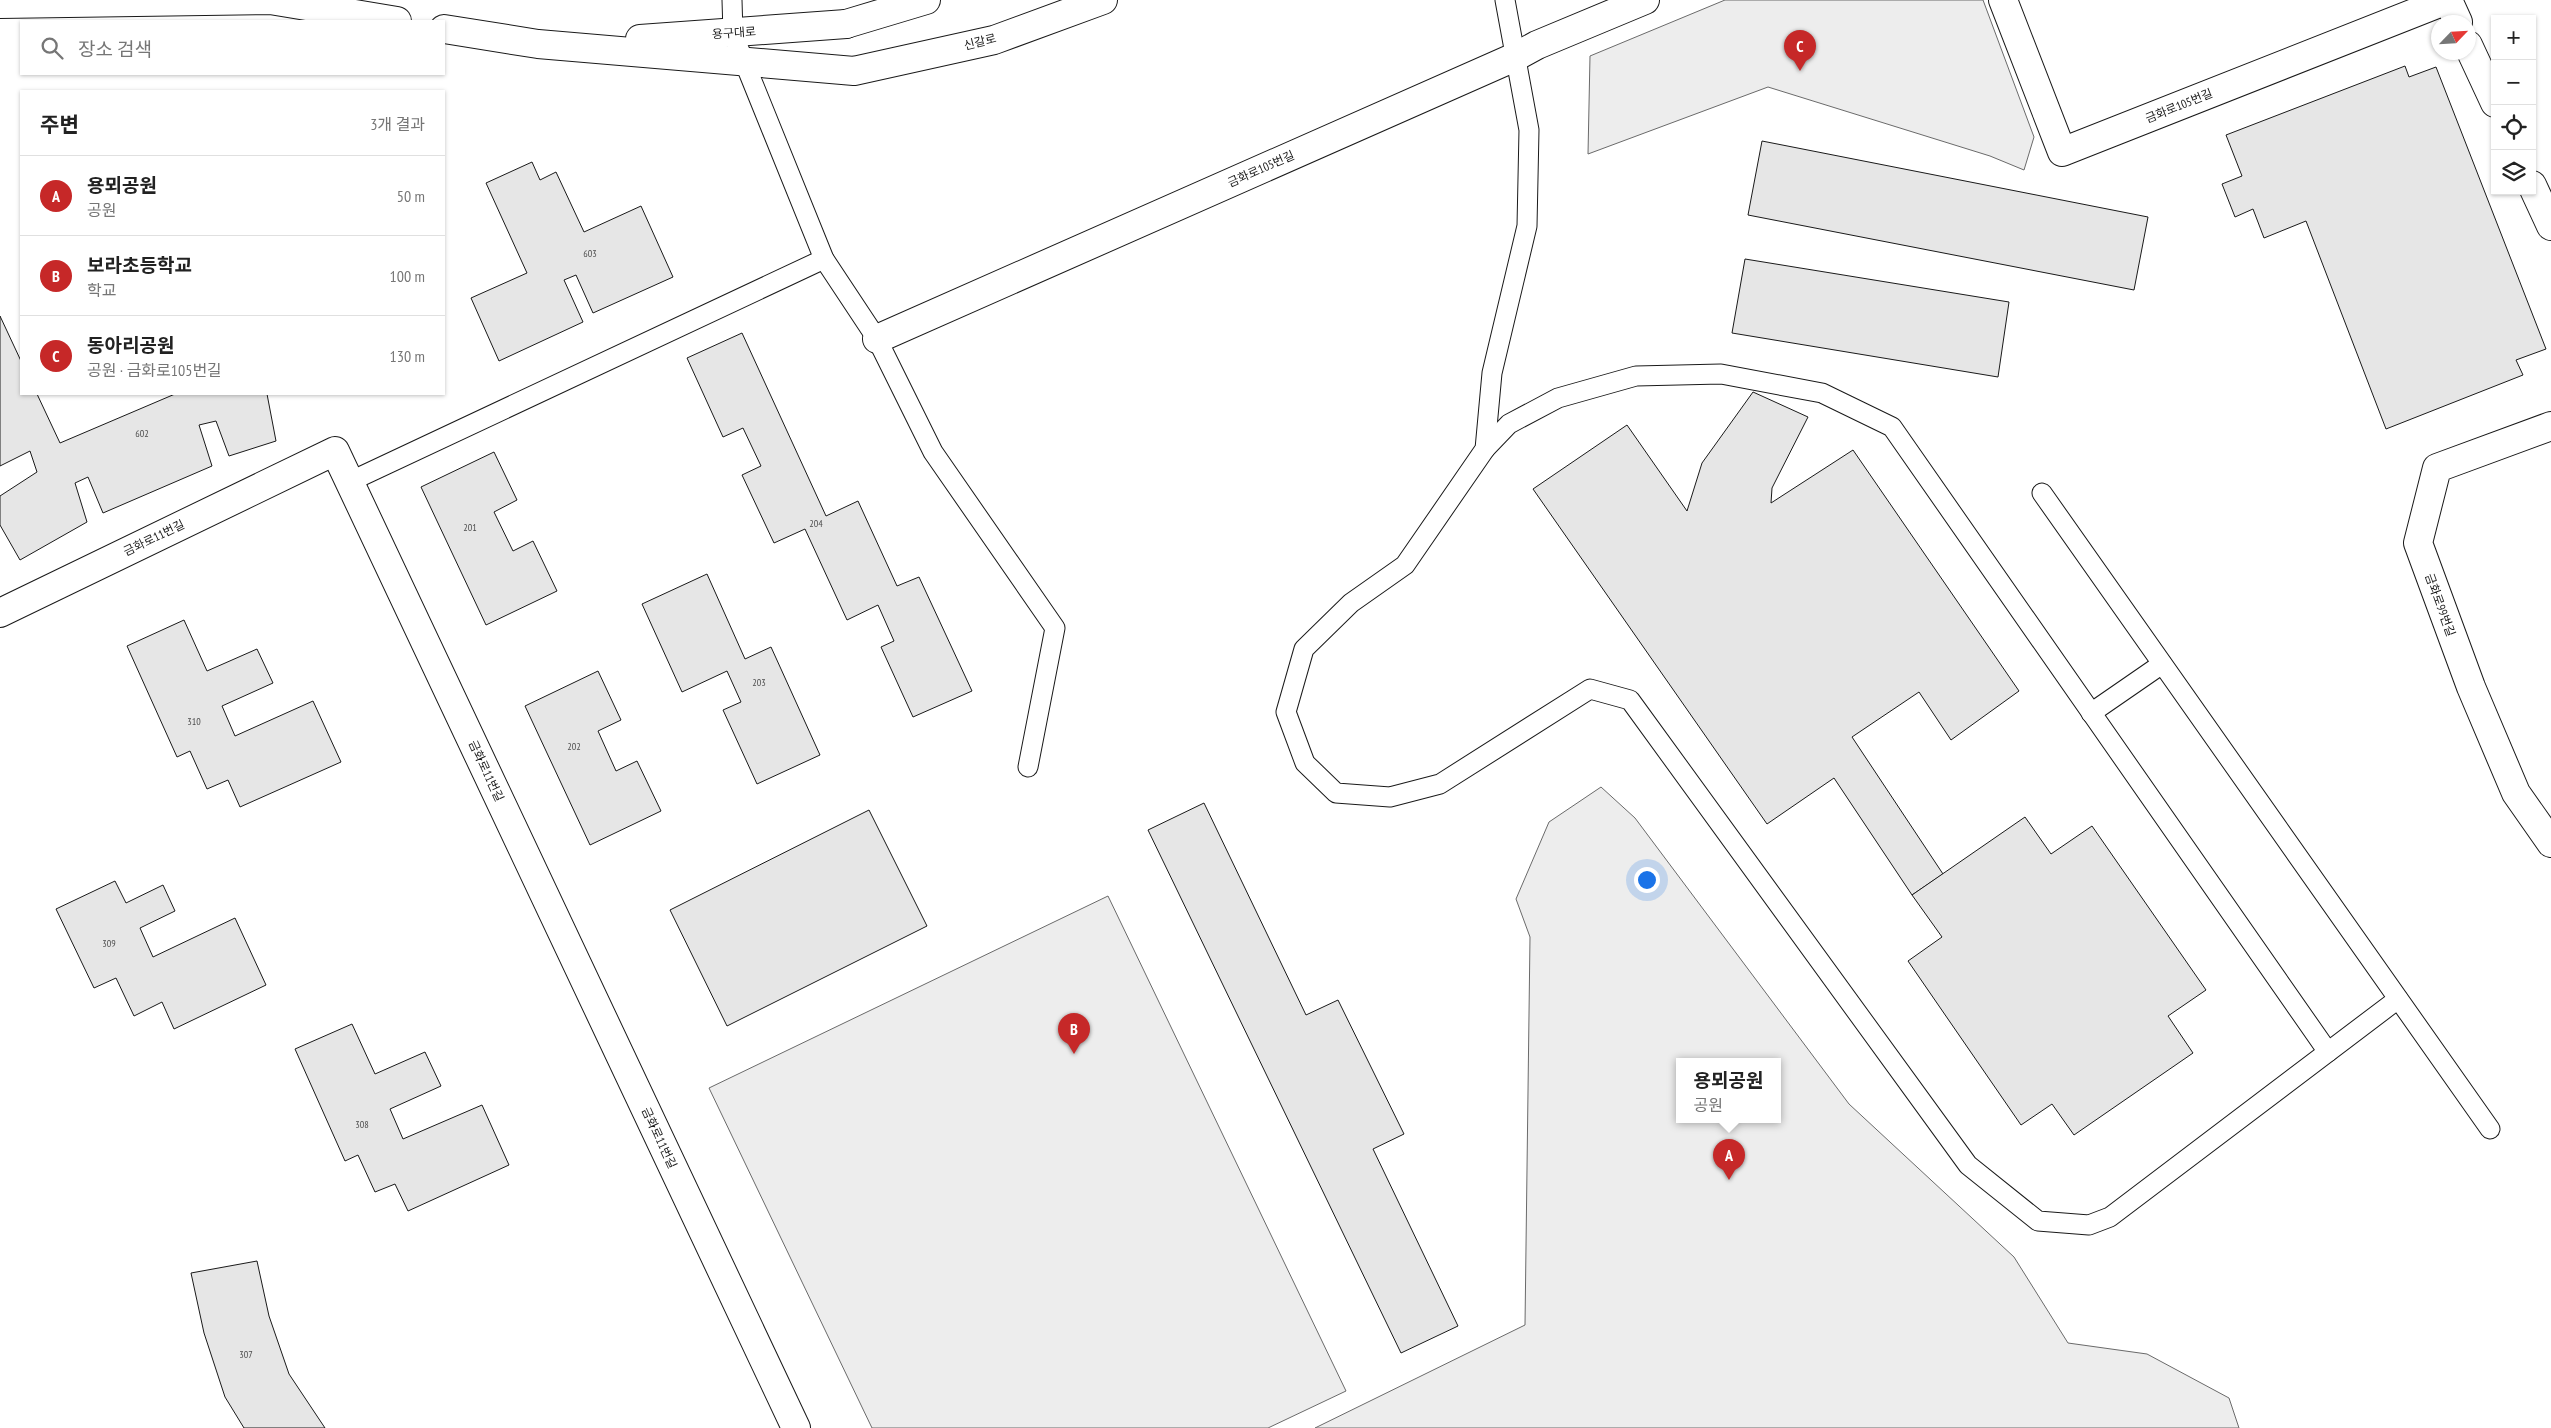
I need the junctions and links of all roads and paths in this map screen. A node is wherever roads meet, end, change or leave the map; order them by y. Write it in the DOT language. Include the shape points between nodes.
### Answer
graph roads {
  1 [pos="732,0"];
  2 [pos="926,0"];
  3 [pos="1103,0"];
  4 [pos="1505,0"];
  5 [pos="1645,0"];
  6 [pos="2002,0"];
  7 [pos="2448,0"];
  8 [pos="0,4"];
  9 [pos="2455,15"];
  10 [pos="391,20"];
  11 [pos="445,29"];
  12 [pos="733,34"];
  13 [pos="538,44"];
  14 [pos="1515,57"];
  15 [pos="2475,60"];
  16 [pos="744,62"];
  17 [pos="854,71"];
  18 [pos="2491,94"];
  19 [pos="2536,194"];
  20 [pos="2551,226"];
  21 [pos="824,259"];
  22 [pos="877,339"];
  23 [pos="2551,426"];
  24 [pos="1485,450"];
  25 [pos="349,482"];
  26 [pos="2042,493"];
  27 [pos="0,613"];
  28 [pos="2162,664"];
  29 [pos="2091,713"];
  30 [pos="1028,767"];
  31 [pos="2551,843"];
  32 [pos="2398,999"];
  33 [pos="2328,1052"];
  34 [pos="2490,1129"];
  35 [pos="796,1428"];
  1 -- 12 [label="lane"];
  2 -- 12 [label="street, 용구대로" via="846,24"];
  3 -- 17 [label="street, 신갈로" via="994,40"];
  4 -- 14 [label="lane"];
  5 -- 14 [label="street, 금화로105번길"];
  6 -- 7 [label="street, 금화로105번길" via="2062,152"];
  7 -- 9 [label="street"];
  8 -- 10 [label="street" via="270,0"];
  11 -- 13 [label="street, 용구대로"];
  12 -- 13 [label="street, 용구대로"];
  12 -- 16 [label="lane"];
  13 -- 16 [label="street, 용구대로"];
  14 -- 22 [label="street, 금화로105번길"];
  14 -- 24 [label="lane" via="1529,130 1527,226 1492,374"];
  15 -- 18 [label="street"];
  16 -- 17 [label="street, 용구대로"];
  16 -- 21 [label="lane"];
  19 -- 20 [label="street"];
  21 -- 22 [label="lane"];
  21 -- 25 [label="lane"];
  22 -- 30 [label="lane" via="933,452 1055,628"];
  23 -- 31 [label="street, 금화로99번길" via="2437,468 2418,543 2471,687 2516,793"];
  24 -- 29 [label="lane" via="1509,424 1558,398 1636,376 1721,374 1822,393 1892,427"];
  24 -- 33 [label="lane" via="1405,565 1351,603 1304,649 1286,712 1305,763 1336,792 1390,797 1440,784 1590,689 1630,700 1968,1165 2038,1221 2088,1225 2110,1217"];
  25 -- 27 [label="street, 금화로11번길" via="335,451"];
  25 -- 35 [label="street, 금화로11번길"];
  26 -- 28 [label="lane"];
  28 -- 29 [label="lane"];
  28 -- 32 [label="lane"];
  29 -- 33 [label="lane"];
  32 -- 33 [label="lane"];
  32 -- 34 [label="lane"];
}
